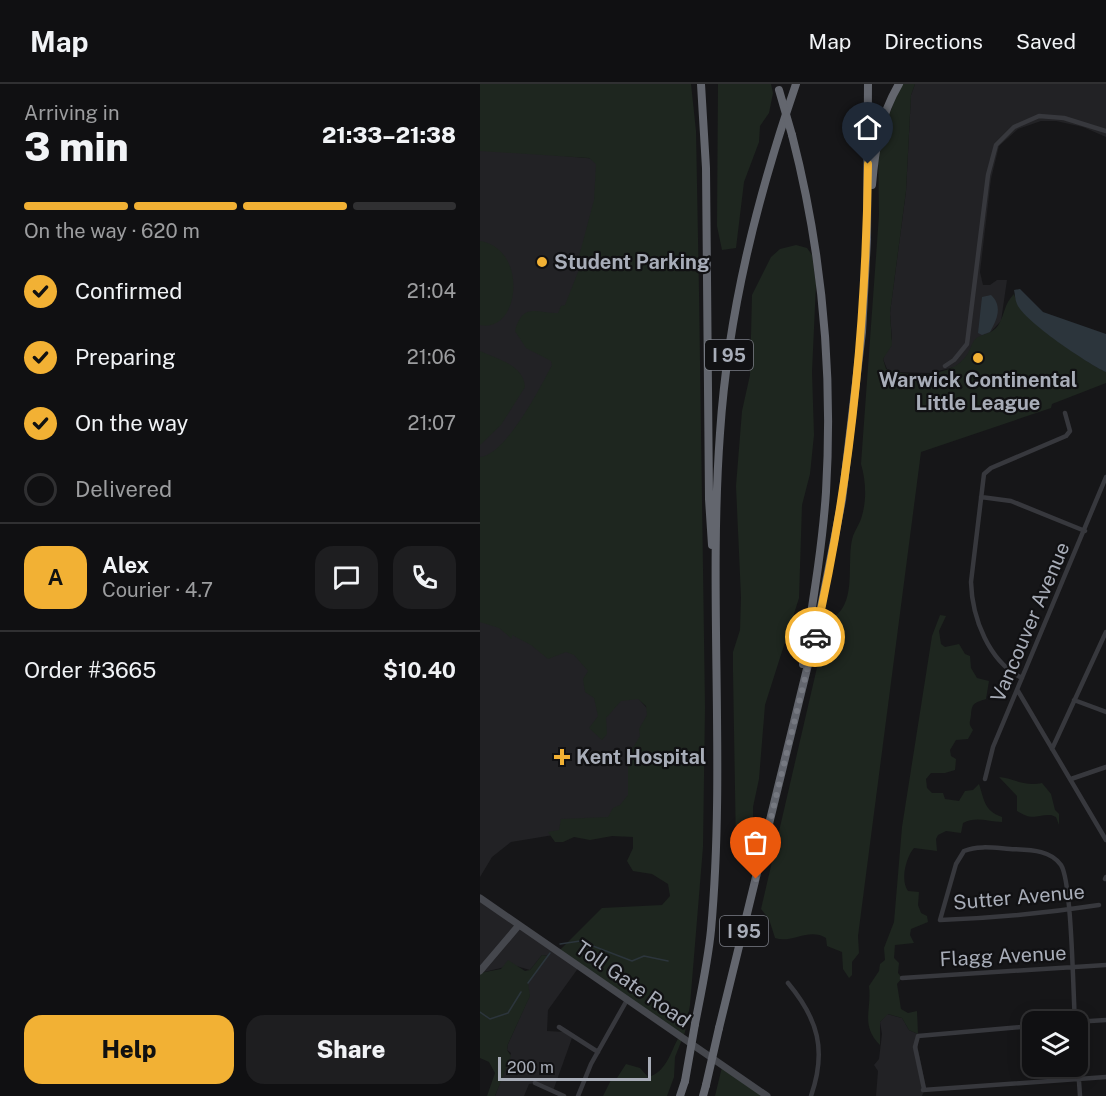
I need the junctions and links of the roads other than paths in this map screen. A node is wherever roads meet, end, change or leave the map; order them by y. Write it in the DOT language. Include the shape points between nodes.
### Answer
graph roads {
  1 [pos="699,84"];
  2 [pos="796,84"];
  3 [pos="868,84"];
  4 [pos="899,84"];
  5 [pos="778,87"];
  6 [pos="1106,131"];
  7 [pos="866,257"];
  8 [pos="945,366"];
  9 [pos="1065,413"];
  10 [pos="1106,477"];
  11 [pos="981,497"];
  12 [pos="1084,531"];
  13 [pos="716,594"];
  14 [pos="1106,632"];
  15 [pos="1103,646"];
  16 [pos="1022,678"];
  17 [pos="1018,691"];
  18 [pos="1074,699"];
  19 [pos="1106,712"];
  20 [pos="795,718"];
  21 [pos="1053,749"];
  22 [pos="1106,767"];
  23 [pos="985,779"];
  24 [pos="1071,779"];
  25 [pos="1106,840"];
  26 [pos="480,898"];
  27 [pos="1099,905"];
  28 [pos="1068,909"];
  29 [pos="519,925"];
  30 [pos="1106,964"];
  31 [pos="1071,968"];
  32 [pos="480,971"];
  33 [pos="902,978"];
  34 [pos="788,983"];
  35 [pos="627,1000"];
  36 [pos="1074,1011"];
  37 [pos="1106,1020"];
  38 [pos="1088,1021"];
  39 [pos="559,1027"];
  40 [pos="1022,1027"];
  41 [pos="598,1052"];
  42 [pos="1106,1077"];
  43 [pos="1079,1078"];
  44 [pos="535,1083"];
  45 [pos="564,1096"];
  46 [pos="578,1096"];
  47 [pos="681,1096"];
  48 [pos="703,1096"];
  49 [pos="767,1096"];
  50 [pos="811,1096"];
  51 [pos="1080,1096"];
  1 -- 13 [label="highway" via="705,132 709,499"];
  2 -- 13 [label="highway, I 95" via="758,205 738,290 720,435"];
  3 -- 7 [label="highway, I 95"];
  4 -- 7 [label="highway" via="876,145"];
  5 -- 20 [label="highway, bridge" via="816,253 828,410 822,535"];
  6 -- 8 [label="street" via="1064,118 1039,117 1014,127 996,145 988,175 967,344"];
  7 -- 20 [label="highway, I 95" via="860,361 845,481 827,583"];
  9 -- 11 [label="street" via="1070,431 1066,436 991,468 984,474"];
  10 -- 12 [label="street, Vancouver Avenue"];
  11 -- 12 [label="street" via="1011,501"];
  11 -- 16 [label="street" via="971,582 974,613 1004,668"];
  12 -- 16 [label="street, Vancouver Avenue"];
  13 -- 47 [label="highway, I 95, bridge" via="711,932"];
  14 -- 15 [label="street"];
  15 -- 18 [label="street"];
  16 -- 17 [label="street, Vancouver Avenue"];
  17 -- 21 [label="street"];
  17 -- 23 [label="street, Vancouver Avenue" via="993,747"];
  18 -- 19 [label="street"];
  18 -- 21 [label="street"];
  20 -- 48 [label="highway, I 95, bridge"];
  21 -- 24 [label="street"];
  22 -- 24 [label="street"];
  24 -- 25 [label="street"];
  26 -- 29 [label="main road, Toll Gate Road"];
  27 -- 28 [label="street, Sutter Avenue"];
  28 -- 28 [label="street, Sutter Avenue" via="1064,873 1050,856 1037,850 979,848 964,851 956,864 940,920"];
  28 -- 31 [label="street"];
  29 -- 32 [label="main road"];
  29 -- 35 [label="main road, Toll Gate Road"];
  30 -- 31 [label="street, Flagg Avenue"];
  31 -- 33 [label="street, Flagg Avenue"];
  31 -- 36 [label="street"];
  34 -- 50 [label="street" via="805,1004 818,1033 817,1071"];
  35 -- 41 [label="street"];
  35 -- 49 [label="main road, Toll Gate Road"];
  37 -- 38 [label="street"];
  39 -- 41 [label="street"];
  40 -- 43 [label="street" via="918,1036 915,1041 924,1089"];
  41 -- 46 [label="street"];
  42 -- 43 [label="street"];
  43 -- 51 [label="street"];
  44 -- 45 [label="street"];
}
